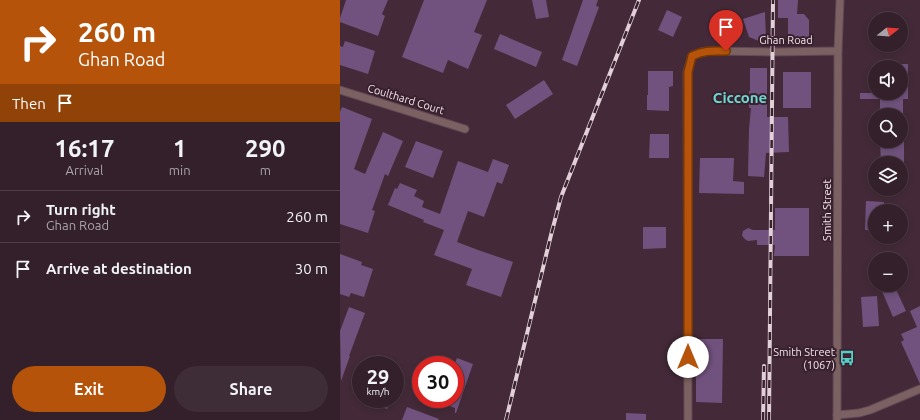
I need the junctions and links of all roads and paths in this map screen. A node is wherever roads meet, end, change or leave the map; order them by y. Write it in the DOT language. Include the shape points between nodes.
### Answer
graph roads {
  1 [pos="840,0"];
  2 [pos="838,51"];
  3 [pos="340,90"];
  4 [pos="465,129"];
  5 [pos="920,389"];
  6 [pos="837,417"];
  7 [pos="688,420"];
  1 -- 2 [label="street, Smith Street"];
  2 -- 6 [label="street, Smith Street"];
  2 -- 7 [label="street, Ghan Road" via="710,51 692,56 688,72"];
  3 -- 4 [label="street, Coulthard Court"];
  5 -- 6 [label="street" via="870,410"];
}
